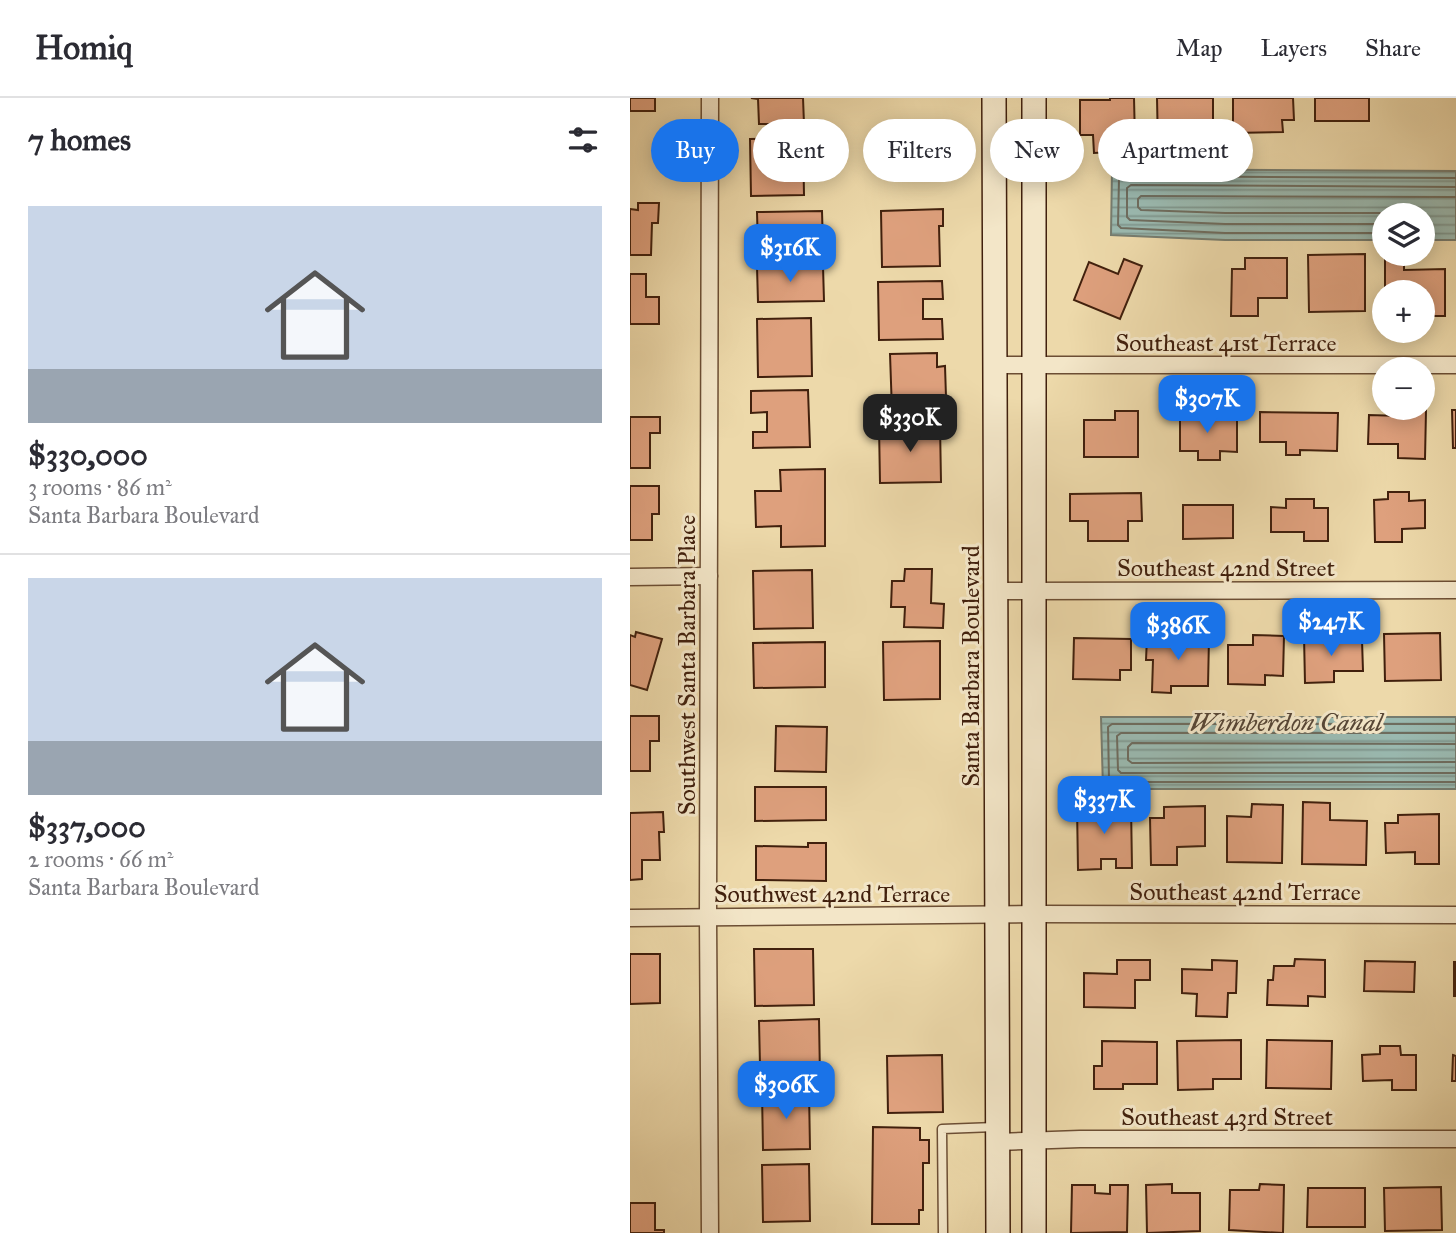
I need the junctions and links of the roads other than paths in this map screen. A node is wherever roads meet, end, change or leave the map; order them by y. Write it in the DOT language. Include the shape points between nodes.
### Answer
graph roads {
  1 [pos="710,98"];
  2 [pos="993,98"];
  3 [pos="1034,98"];
  4 [pos="995,365"];
  5 [pos="1034,365"];
  6 [pos="1456,365"];
  7 [pos="709,576"];
  8 [pos="630,577"];
  9 [pos="1456,590"];
  10 [pos="997,591"];
  11 [pos="1034,591"];
  12 [pos="1035,914"];
  13 [pos="1456,915"];
  14 [pos="997,916"];
  15 [pos="708,917"];
  16 [pos="630,918"];
  17 [pos="998,1134"];
  18 [pos="1456,1139"];
  19 [pos="1034,1140"];
  20 [pos="710,1233"];
  21 [pos="943,1233"];
  22 [pos="998,1233"];
  23 [pos="1034,1233"];
  1 -- 7 [label="street, Southwest Santa Barbara Place"];
  2 -- 4 [label="main road, Santa Barbara Boulevard"];
  3 -- 5 [label="main road"];
  4 -- 5 [label="street, Southeast 41st Terrace"];
  4 -- 10 [label="main road, Santa Barbara Boulevard"];
  5 -- 6 [label="street, Southeast 41st Terrace"];
  5 -- 11 [label="main road"];
  7 -- 8 [label="street"];
  7 -- 15 [label="street, Southwest Santa Barbara Place"];
  9 -- 11 [label="street, Southeast 42nd Street"];
  10 -- 11 [label="street, Southeast 42nd Street"];
  10 -- 14 [label="main road, Santa Barbara Boulevard"];
  11 -- 12 [label="main road"];
  12 -- 13 [label="street, Southeast 42nd Terrace"];
  12 -- 14 [label="street, Southwest 42nd Terrace"];
  12 -- 19 [label="main road"];
  14 -- 15 [label="street, Southwest 42nd Terrace"];
  14 -- 17 [label="main road, Santa Barbara Boulevard"];
  15 -- 16 [label="street, Southwest 42nd Terrace"];
  15 -- 20 [label="street, Southwest Santa Barbara Place"];
  17 -- 19 [label="street, Southeast 43rd Street"];
  17 -- 21 [label="lane" via="942,1129"];
  17 -- 22 [label="main road, Santa Barbara Boulevard"];
  18 -- 19 [label="street, Southeast 43rd Street"];
  19 -- 23 [label="main road"];
}
